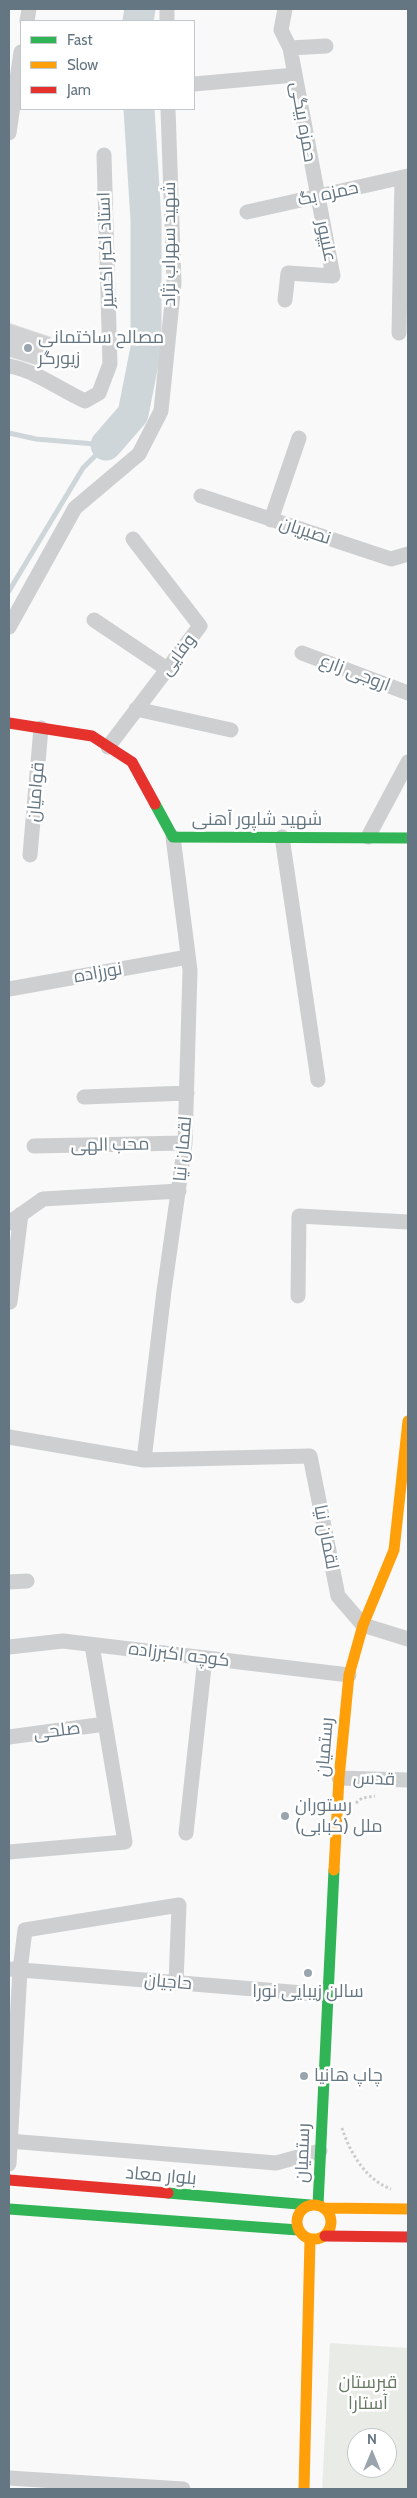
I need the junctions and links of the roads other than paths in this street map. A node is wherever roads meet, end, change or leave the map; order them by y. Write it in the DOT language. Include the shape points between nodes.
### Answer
graph roads {
  1 [pos="284,9"];
  2 [pos="326,46"];
  3 [pos="290,48"];
  4 [pos="20,55"];
  5 [pos="295,75"];
  6 [pos="12,80"];
  7 [pos="195,84"];
  8 [pos="168,110"];
  9 [pos="9,132"];
  10 [pos="104,155"];
  11 [pos="405,177"];
  12 [pos="317,196"];
  13 [pos="247,212"];
  14 [pos="284,300"];
  15 [pos="399,333"];
  16 [pos="9,366"];
  17 [pos="299,438"];
  18 [pos="201,496"];
  19 [pos="272,520"];
  20 [pos="133,540"];
  21 [pos="408,554"];
  22 [pos="94,620"];
  23 [pos="9,627"];
  24 [pos="302,653"];
  25 [pos="167,669"];
  26 [pos="408,693"];
  27 [pos="136,709"];
  28 [pos="9,723"];
  29 [pos="41,728"];
  30 [pos="231,730"];
  31 [pos="108,746"];
  32 [pos="408,762"];
  33 [pos="173,837"];
  34 [pos="282,837"];
  35 [pos="368,838"];
  36 [pos="408,838"];
  37 [pos="30,855"];
  38 [pos="188,956"];
  39 [pos="9,990"];
  40 [pos="318,1080"];
  41 [pos="187,1093"];
  42 [pos="84,1097"];
  43 [pos="185,1143"];
  44 [pos="34,1146"];
  45 [pos="179,1191"];
  46 [pos="15,1218"];
  47 [pos="408,1222"];
  48 [pos="298,1296"];
  49 [pos="10,1302"];
  50 [pos="408,1421"];
  51 [pos="9,1437"];
  52 [pos="144,1460"];
  53 [pos="403,1511"];
  54 [pos="27,1581"];
  55 [pos="9,1582"];
  56 [pos="363,1625"];
  57 [pos="408,1639"];
  58 [pos="92,1645"];
  59 [pos="9,1647"];
  60 [pos="205,1658"];
  61 [pos="349,1675"];
  62 [pos="105,1724"];
  63 [pos="9,1737"];
  64 [pos="339,1778"];
  65 [pos="408,1780"];
  66 [pos="186,1833"];
  67 [pos="9,1852"];
  68 [pos="14,1970"];
  69 [pos="176,1983"];
  70 [pos="328,1995"];
  71 [pos="10,2141"];
  72 [pos="320,2151"];
  73 [pos="9,2164"];
  74 [pos="9,2180"];
  75 [pos="142,2192"];
  76 [pos="318,2206"];
  77 [pos="9,2209"];
  78 [pos="408,2209"];
  79 [pos="142,2219"];
  80 [pos="298,2230"];
  81 [pos="325,2236"];
  82 [pos="408,2237"];
  83 [pos="310,2239"];
  84 [pos="9,2478"];
  85 [pos="183,2489"];
  86 [pos="304,2489"];
  1 -- 3 [label="street, حمزه بیگی" via="281,30"];
  2 -- 3 [label="street"];
  3 -- 5 [label="street, حمزه بیگی"];
  4 -- 6 [label="street"];
  5 -- 7 [label="street"];
  5 -- 12 [label="street, حمزه بیگی"];
  6 -- 9 [label="street"];
  8 -- 23 [label="street, شهید سهراب نژاد" via="174,283 161,411 139,454 75,508"];
  10 -- 16 [label="street, استاد اکبر اکسیر" via="110,364 99,393 85,401 28,369"];
  11 -- 12 [label="street, حمزه بگ"];
  11 -- 15 [label="street"];
  12 -- 13 [label="street, حمزه بگ"];
  12 -- 14 [label="street, علیپور" via="333,276 288,273"];
  17 -- 19 [label="street"];
  18 -- 19 [label="street, نصیریان"];
  19 -- 21 [label="street, نصیریان" via="391,559"];
  20 -- 25 [label="street, وفایی" via="200,626"];
  22 -- 25 [label="street"];
  24 -- 26 [label="street, اروجی زارع"];
  25 -- 27 [label="street, وفایی"];
  27 -- 30 [label="street"];
  27 -- 31 [label="street, وفایی"];
  28 -- 29 [label="street, شهید شاپور آهنی"];
  29 -- 31 [label="street, شهید شاپور آهنی" via="92,736"];
  29 -- 37 [label="street, قوامیان"];
  31 -- 33 [label="street, شهید شاپور آهنی" via="132,762"];
  32 -- 35 [label="street"];
  33 -- 34 [label="street, شهید شاپور آهنی"];
  33 -- 38 [label="street, لقمان نیا"];
  34 -- 35 [label="street, شهید شاپور آهنی"];
  34 -- 40 [label="street"];
  35 -- 36 [label="street, شهید شاپور آهنی"];
  38 -- 39 [label="street, نورزاده"];
  38 -- 41 [label="street, لقمان نیا"];
  41 -- 42 [label="street"];
  41 -- 43 [label="street, لقمان نیا"];
  43 -- 44 [label="street, محب الهی"];
  43 -- 45 [label="street, لقمان نیا"];
  45 -- 46 [label="street" via="43,1199"];
  45 -- 52 [label="street, لقمان نیا"];
  46 -- 49 [label="street"];
  47 -- 48 [label="street" via="298,1216"];
  50 -- 53 [label="street, رستمیان"];
  51 -- 52 [label="street, لقمان نیا"];
  52 -- 56 [label="street, لقمان نیا" via="310,1456 338,1596"];
  53 -- 56 [label="street, رستمیان" via="394,1550"];
  54 -- 55 [label="street"];
  56 -- 57 [label="street"];
  56 -- 61 [label="street, رستمیان"];
  58 -- 59 [label="street, کوچه اکبرزاده" via="63,1641"];
  58 -- 60 [label="street, کوچه اکبرزاده"];
  58 -- 62 [label="street"];
  60 -- 61 [label="street, کوچه اکبرزاده"];
  60 -- 66 [label="street"];
  61 -- 64 [label="street, رستمیان"];
  62 -- 63 [label="street, صلحی"];
  62 -- 67 [label="street" via="125,1842"];
  64 -- 65 [label="street, قدس"];
  64 -- 70 [label="street, رستمیان"];
  68 -- 69 [label="street, حاجیان"];
  68 -- 69 [label="street" via="25,1930 179,1905"];
  68 -- 71 [label="street"];
  69 -- 70 [label="street, حاجیان"];
  70 -- 72 [label="street, رستمیان"];
  71 -- 72 [label="street" via="276,2163"];
  71 -- 73 [label="street"];
  72 -- 76 [label="street, رستمیان"];
  74 -- 75 [label="street, بلوار معاد"];
  75 -- 76 [label="street, بلوار معاد"];
  75 -- 79 [label="street" via="147,2194 153,2206 151,2213"];
  76 -- 78 [label="street, بلوار معاد"];
  76 -- 80 [label="street" via="303,2208 298,2214"];
  76 -- 81 [label="street" via="332,2222"];
  77 -- 79 [label="street"];
  79 -- 80 [label="street"];
  80 -- 83 [label="street"];
  81 -- 82 [label="street"];
  81 -- 83 [label="street"];
  83 -- 86 [label="street"];
  84 -- 85 [label="street"];
}
